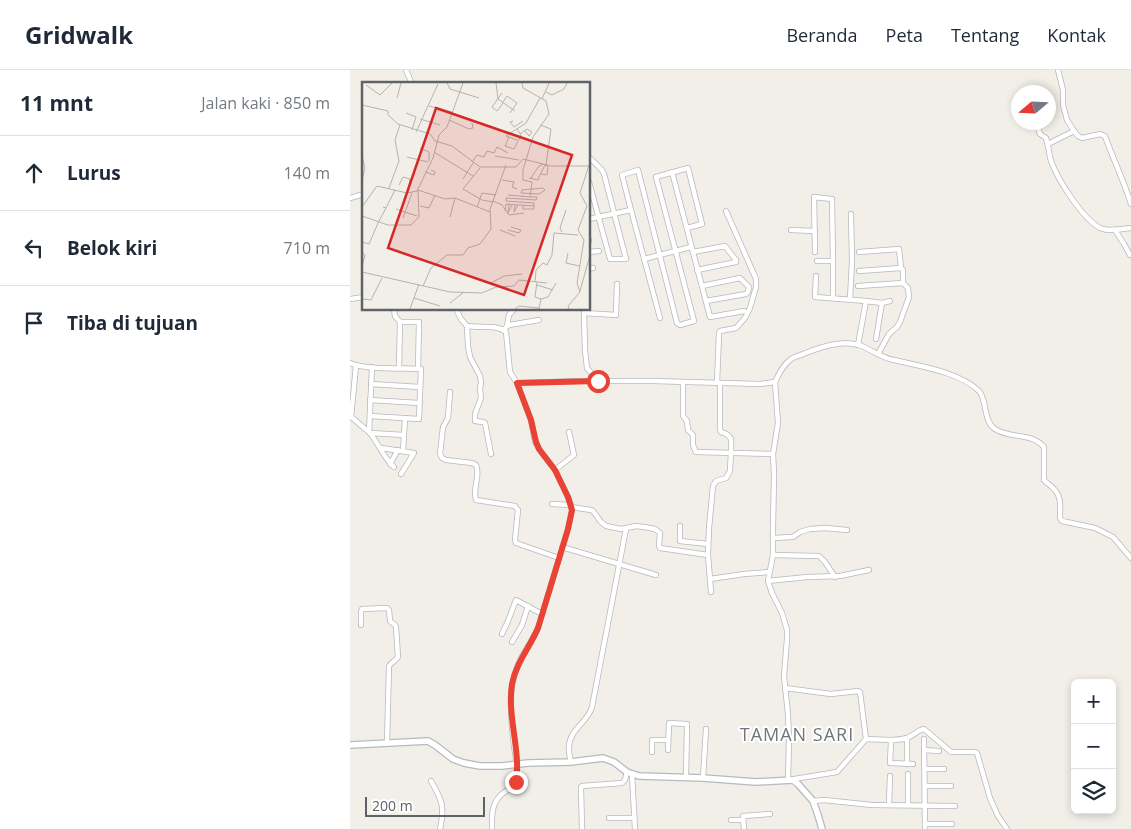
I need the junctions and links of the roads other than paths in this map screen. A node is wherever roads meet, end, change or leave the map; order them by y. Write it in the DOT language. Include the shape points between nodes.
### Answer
graph roads {
  1 [pos="406,70"];
  2 [pos="1058,70"];
  3 [pos="411,82"];
  4 [pos="1039,130"];
  5 [pos="1074,131"];
  6 [pos="1048,144"];
  7 [pos="590,158"];
  8 [pos="672,172"];
  9 [pos="591,199"];
  10 [pos="1131,204"];
  11 [pos="631,210"];
  12 [pos="726,211"];
  13 [pos="614,214"];
  14 [pos="851,214"];
  15 [pos="598,217"];
  16 [pos="590,219"];
  17 [pos="687,228"];
  18 [pos="1131,228"];
  19 [pos="791,230"];
  20 [pos="1115,230"];
  21 [pos="815,231"];
  22 [pos="692,249"];
  23 [pos="600,251"];
  24 [pos="676,251"];
  25 [pos="590,252"];
  26 [pos="815,252"];
  27 [pos="859,252"];
  28 [pos="660,255"];
  29 [pos="1130,255"];
  30 [pos="644,259"];
  31 [pos="817,261"];
  32 [pos="833,261"];
  33 [pos="901,268"];
  34 [pos="697,270"];
  35 [pos="859,271"];
  36 [pos="816,276"];
  37 [pos="903,283"];
  38 [pos="617,284"];
  39 [pos="702,286"];
  40 [pos="858,286"];
  41 [pos="833,298"];
  42 [pos="850,299"];
  43 [pos="706,301"];
  44 [pos="866,301"];
  45 [pos="890,301"];
  46 [pos="882,303"];
  47 [pos="394,310"];
  48 [pos="456,310"];
  49 [pos="513,310"];
  50 [pos="584,311"];
  51 [pos="744,311"];
  52 [pos="660,318"];
  53 [pos="539,320"];
  54 [pos="400,322"];
  55 [pos="468,326"];
  56 [pos="507,326"];
  57 [pos="503,330"];
  58 [pos="876,339"];
  59 [pos="858,345"];
  60 [pos="878,354"];
  61 [pos="350,363"];
  62 [pos="356,366"];
  63 [pos="372,367"];
  64 [pos="399,368"];
  65 [pos="418,369"];
  66 [pos="598,381"];
  67 [pos="683,382"];
  68 [pos="775,382"];
  69 [pos="517,383"];
  70 [pos="371,384"];
  71 [pos="718,384"];
  72 [pos="420,387"];
  73 [pos="450,392"];
  74 [pos="370,400"];
  75 [pos="419,403"];
  76 [pos="351,416"];
  77 [pos="370,416"];
  78 [pos="405,418"];
  79 [pos="369,432"];
  80 [pos="569,432"];
  81 [pos="404,435"];
  82 [pos="381,448"];
  83 [pos="401,451"];
  84 [pos="730,452"];
  85 [pos="491,454"];
  86 [pos="774,454"];
  87 [pos="555,470"];
  88 [pos="401,474"];
  89 [pos="552,504"];
  90 [pos="571,506"];
  91 [pos="680,526"];
  92 [pos="626,529"];
  93 [pos="847,530"];
  94 [pos="773,538"];
  95 [pos="708,544"];
  96 [pos="562,547"];
  97 [pos="708,555"];
  98 [pos="773,555"];
  99 [pos="559,558"];
  100 [pos="1131,558"];
  101 [pos="619,565"];
  102 [pos="869,570"];
  103 [pos="769,572"];
  104 [pos="656,575"];
  105 [pos="835,577"];
  106 [pos="710,579"];
  107 [pos="768,582"];
  108 [pos="712,592"];
  109 [pos="528,606"];
  110 [pos="541,613"];
  111 [pos="361,625"];
  112 [pos="502,634"];
  113 [pos="512,642"];
  114 [pos="527,643"];
  115 [pos="785,688"];
  116 [pos="706,729"];
  117 [pos="906,738"];
  118 [pos="866,739"];
  119 [pos="924,739"];
  120 [pos="668,740"];
  121 [pos="891,741"];
  122 [pos="387,743"];
  123 [pos="350,745"];
  124 [pos="668,750"];
  125 [pos="924,750"];
  126 [pos="939,751"];
  127 [pos="652,752"];
  128 [pos="571,762"];
  129 [pos="516,764"];
  130 [pos="907,764"];
  131 [pos="913,764"];
  132 [pos="925,769"];
  133 [pos="944,769"];
  134 [pos="630,773"];
  135 [pos="908,774"];
  136 [pos="890,776"];
  137 [pos="686,777"];
  138 [pos="704,778"];
  139 [pos="788,780"];
  140 [pos="430,781"];
  141 [pos="925,786"];
  142 [pos="951,786"];
  143 [pos="813,802"];
  144 [pos="908,804"];
  145 [pos="889,805"];
  146 [pos="925,805"];
  147 [pos="955,806"];
  148 [pos="770,814"];
  149 [pos="609,818"];
  150 [pos="634,818"];
  151 [pos="731,820"];
  152 [pos="743,820"];
  153 [pos="952,824"];
  154 [pos="925,827"];
  155 [pos="440,829"];
  156 [pos="492,829"];
  157 [pos="582,829"];
  158 [pos="635,829"];
  159 [pos="744,829"];
  160 [pos="822,829"];
  161 [pos="1007,829"];
  1 -- 3 [label="street"];
  2 -- 5 [label="street" via="1065,114"];
  4 -- 6 [label="street"];
  5 -- 6 [label="street"];
  5 -- 10 [label="street" via="1082,138 1105,136"];
  6 -- 20 [label="street" via="1052,162 1074,203 1101,228"];
  7 -- 13 [label="street" via="604,174"];
  8 -- 17 [label="street"];
  8 -- 17 [label="street" via="688,168 698,205 702,224"];
  8 -- 24 [label="street" via="656,177"];
  9 -- 15 [label="street"];
  11 -- 13 [label="street"];
  11 -- 28 [label="street" via="622,175 638,170"];
  11 -- 30 [label="street"];
  12 -- 71 [label="street" via="753,272 756,287 741,324 718,333"];
  13 -- 15 [label="street"];
  13 -- 15 [label="street" via="626,259 610,259"];
  14 -- 42 [label="street"];
  15 -- 16 [label="street"];
  17 -- 22 [label="street"];
  18 -- 20 [label="street"];
  19 -- 21 [label="street"];
  20 -- 29 [label="street"];
  21 -- 26 [label="street"];
  21 -- 32 [label="street" via="814,196 832,199"];
  22 -- 24 [label="street"];
  22 -- 34 [label="street"];
  22 -- 34 [label="street" via="725,246 736,260"];
  23 -- 25 [label="street"];
  24 -- 28 [label="street"];
  24 -- 28 [label="street" via="694,321 680,325"];
  27 -- 33 [label="street" via="898,248"];
  28 -- 30 [label="street"];
  30 -- 52 [label="street"];
  31 -- 32 [label="street"];
  32 -- 41 [label="street"];
  33 -- 35 [label="street"];
  33 -- 37 [label="street"];
  34 -- 39 [label="street"];
  36 -- 41 [label="street" via="815,297"];
  37 -- 40 [label="street"];
  37 -- 60 [label="street" via="909,294 902,318"];
  38 -- 50 [label="street" via="616,315"];
  39 -- 43 [label="street"];
  39 -- 43 [label="street" via="741,278 749,287 746,294"];
  41 -- 42 [label="street"];
  42 -- 44 [label="street"];
  43 -- 51 [label="street" via="710,317"];
  44 -- 46 [label="street"];
  44 -- 59 [label="street"];
  45 -- 46 [label="street"];
  46 -- 58 [label="street"];
  47 -- 54 [label="street"];
  48 -- 55 [label="street"];
  49 -- 56 [label="street"];
  50 -- 66 [label="street" via="587,368"];
  53 -- 56 [label="street"];
  54 -- 64 [label="street"];
  54 -- 65 [label="street" via="419,322"];
  55 -- 57 [label="street"];
  55 -- 85 [label="street" via="470,357 481,382 475,421 485,423"];
  56 -- 57 [label="street"];
  57 -- 69 [label="street" via="507,335 511,375"];
  59 -- 60 [label="street"];
  59 -- 68 [label="street" via="838,343 791,359 780,370"];
  60 -- 100 [label="street" via="952,374 979,391 992,427 1033,439 1044,447 1044,480 1059,496 1062,521 1095,528 1113,537"];
  61 -- 62 [label="street"];
  62 -- 63 [label="street"];
  62 -- 76 [label="street"];
  63 -- 64 [label="street"];
  63 -- 70 [label="street"];
  64 -- 65 [label="street"];
  65 -- 72 [label="street" via="421,369"];
  66 -- 67 [label="street"];
  66 -- 69 [label="street"];
  67 -- 71 [label="street"];
  67 -- 84 [label="street" via="683,416 693,435 696,452"];
  68 -- 71 [label="street"];
  68 -- 86 [label="street" via="778,423"];
  69 -- 87 [label="street" via="539,449"];
  70 -- 72 [label="street"];
  70 -- 74 [label="street"];
  71 -- 84 [label="street" via="720,429 731,438"];
  72 -- 75 [label="street"];
  73 -- 99 [label="street" via="448,418 443,427 442,458 476,464 476,500 515,506 518,510 516,543"];
  74 -- 75 [label="street"];
  74 -- 77 [label="street"];
  75 -- 78 [label="street" via="419,419"];
  76 -- 79 [label="street"];
  77 -- 78 [label="street"];
  77 -- 79 [label="street"];
  78 -- 81 [label="street"];
  79 -- 81 [label="street"];
  79 -- 82 [label="street"];
  80 -- 87 [label="street" via="574,454"];
  81 -- 83 [label="street"];
  82 -- 83 [label="street"];
  82 -- 83 [label="street" via="392,465"];
  83 -- 88 [label="street" via="414,453"];
  84 -- 86 [label="street"];
  84 -- 95 [label="street" via="730,470 726,478 716,481 713,486"];
  86 -- 94 [label="street"];
  87 -- 90 [label="street"];
  89 -- 90 [label="street"];
  90 -- 92 [label="street" via="593,511 606,526"];
  90 -- 96 [label="street" via="572,514"];
  91 -- 95 [label="street" via="680,541"];
  92 -- 97 [label="street" via="636,526 655,529 660,533 660,548"];
  92 -- 101 [label="street"];
  93 -- 94 [label="street" via="810,529 794,537"];
  94 -- 98 [label="street"];
  95 -- 97 [label="street"];
  96 -- 99 [label="street"];
  96 -- 101 [label="street"];
  97 -- 106 [label="street"];
  98 -- 103 [label="street"];
  98 -- 105 [label="street" via="819,556"];
  99 -- 110 [label="street"];
  101 -- 104 [label="street"];
  101 -- 128 [label="street" via="592,707 570,740"];
  102 -- 105 [label="street"];
  103 -- 106 [label="street"];
  103 -- 107 [label="street"];
  105 -- 107 [label="street"];
  106 -- 108 [label="street"];
  107 -- 115 [label="street" via="786,630"];
  109 -- 110 [label="street"];
  109 -- 112 [label="street" via="515,600"];
  109 -- 113 [label="street"];
  110 -- 114 [label="street"];
  110 -- 129 [label="street" via="535,635 518,663 512,685"];
  111 -- 122 [label="street" via="362,609 387,608 390,621 396,627 398,657 390,664"];
  115 -- 118 [label="street" via="830,694 860,692"];
  115 -- 139 [label="street"];
  116 -- 138 [label="street"];
  117 -- 121 [label="street"];
  117 -- 130 [label="street"];
  117 -- 161 [label="street" via="924,729 949,751 976,752 990,798"];
  118 -- 121 [label="street"];
  118 -- 139 [label="street" via="838,772"];
  119 -- 125 [label="street"];
  120 -- 124 [label="street"];
  120 -- 127 [label="street" via="652,740"];
  120 -- 137 [label="street" via="669,723 687,724"];
  121 -- 130 [label="street" via="890,763"];
  122 -- 123 [label="street"];
  122 -- 129 [label="street" via="428,741 453,759 472,765"];
  125 -- 126 [label="street"];
  125 -- 132 [label="street"];
  128 -- 129 [label="street"];
  128 -- 134 [label="street" via="606,759"];
  129 -- 156 [label="street" via="515,784 497,800"];
  130 -- 131 [label="street"];
  132 -- 133 [label="street"];
  132 -- 141 [label="street"];
  134 -- 137 [label="street"];
  134 -- 150 [label="street"];
  134 -- 157 [label="street" via="622,783 582,786"];
  135 -- 144 [label="street"];
  136 -- 145 [label="street"];
  137 -- 138 [label="street"];
  138 -- 139 [label="street" via="756,782"];
  139 -- 143 [label="street" via="796,782"];
  140 -- 155 [label="street" via="443,807"];
  141 -- 142 [label="street"];
  141 -- 146 [label="street"];
  143 -- 145 [label="street"];
  143 -- 160 [label="street"];
  144 -- 145 [label="street"];
  144 -- 146 [label="street"];
  146 -- 147 [label="street"];
  146 -- 154 [label="street"];
  148 -- 152 [label="street" via="743,816"];
  149 -- 150 [label="street"];
  150 -- 158 [label="street"];
  151 -- 152 [label="street"];
  152 -- 159 [label="street"];
  153 -- 154 [label="street"];
}
